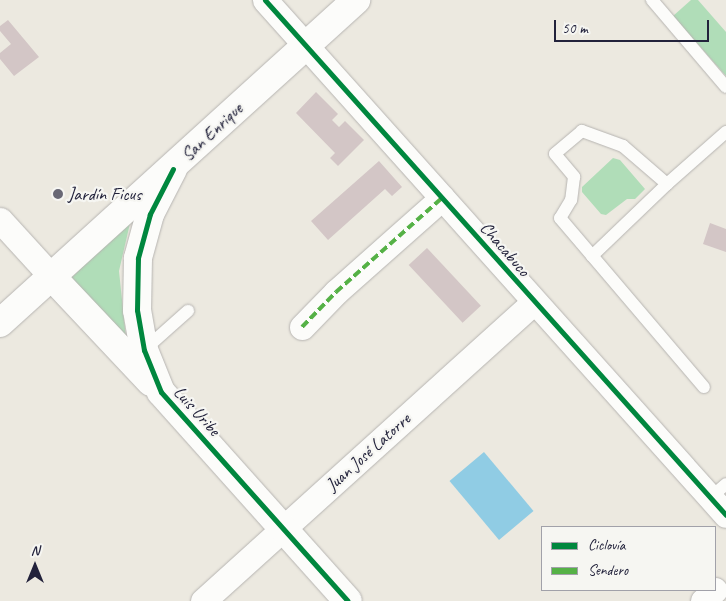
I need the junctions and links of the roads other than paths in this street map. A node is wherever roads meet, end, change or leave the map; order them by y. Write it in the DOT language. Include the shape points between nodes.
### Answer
graph roads {
  1 [pos="265,0"];
  2 [pos="356,0"];
  3 [pos="652,0"];
  4 [pos="306,45"];
  5 [pos="726,87"];
  6 [pos="726,132"];
  7 [pos="173,169"];
  8 [pos="667,184"];
  9 [pos="442,198"];
  10 [pos="0,220"];
  11 [pos="592,256"];
  12 [pos="52,277"];
  13 [pos="534,302"];
  14 [pos="188,312"];
  15 [pos="0,323"];
  16 [pos="302,327"];
  17 [pos="144,350"];
  18 [pos="704,387"];
  19 [pos="161,392"];
  20 [pos="721,499"];
  21 [pos="283,529"];
  22 [pos="726,579"];
  23 [pos="716,589"];
  24 [pos="714,591"];
  25 [pos="203,601"];
  26 [pos="348,601"];
  27 [pos="703,601"];
  1 -- 4 [label="street, Chacabuco"];
  2 -- 4 [label="street, San Enrique"];
  3 -- 5 [label="lane"];
  4 -- 7 [label="street, San Enrique"];
  4 -- 9 [label="street, Chacabuco"];
  6 -- 8 [label="lane"];
  7 -- 12 [label="street, San Enrique"];
  7 -- 17 [label="street, Luis Uribe" via="150,214 138,258 137,310"];
  8 -- 11 [label="lane"];
  8 -- 11 [label="lane" via="623,146 582,131 555,154 574,177 571,200 560,218"];
  9 -- 13 [label="street, Chacabuco"];
  9 -- 16 [label="street" via="336,292"];
  10 -- 12 [label="street, Luis Uribe"];
  11 -- 18 [label="lane"];
  12 -- 15 [label="street, San Enrique"];
  12 -- 19 [label="street, Luis Uribe"];
  13 -- 20 [label="street, Chacabuco"];
  13 -- 21 [label="street, Juan José Latorre"];
  14 -- 17 [label="lane"];
  17 -- 19 [label="street, Luis Uribe"];
  19 -- 21 [label="street, Luis Uribe"];
  21 -- 25 [label="street, Juan José Latorre"];
  21 -- 26 [label="street, Luis Uribe"];
  22 -- 23 [label="street"];
  24 -- 27 [label="street"];
}
